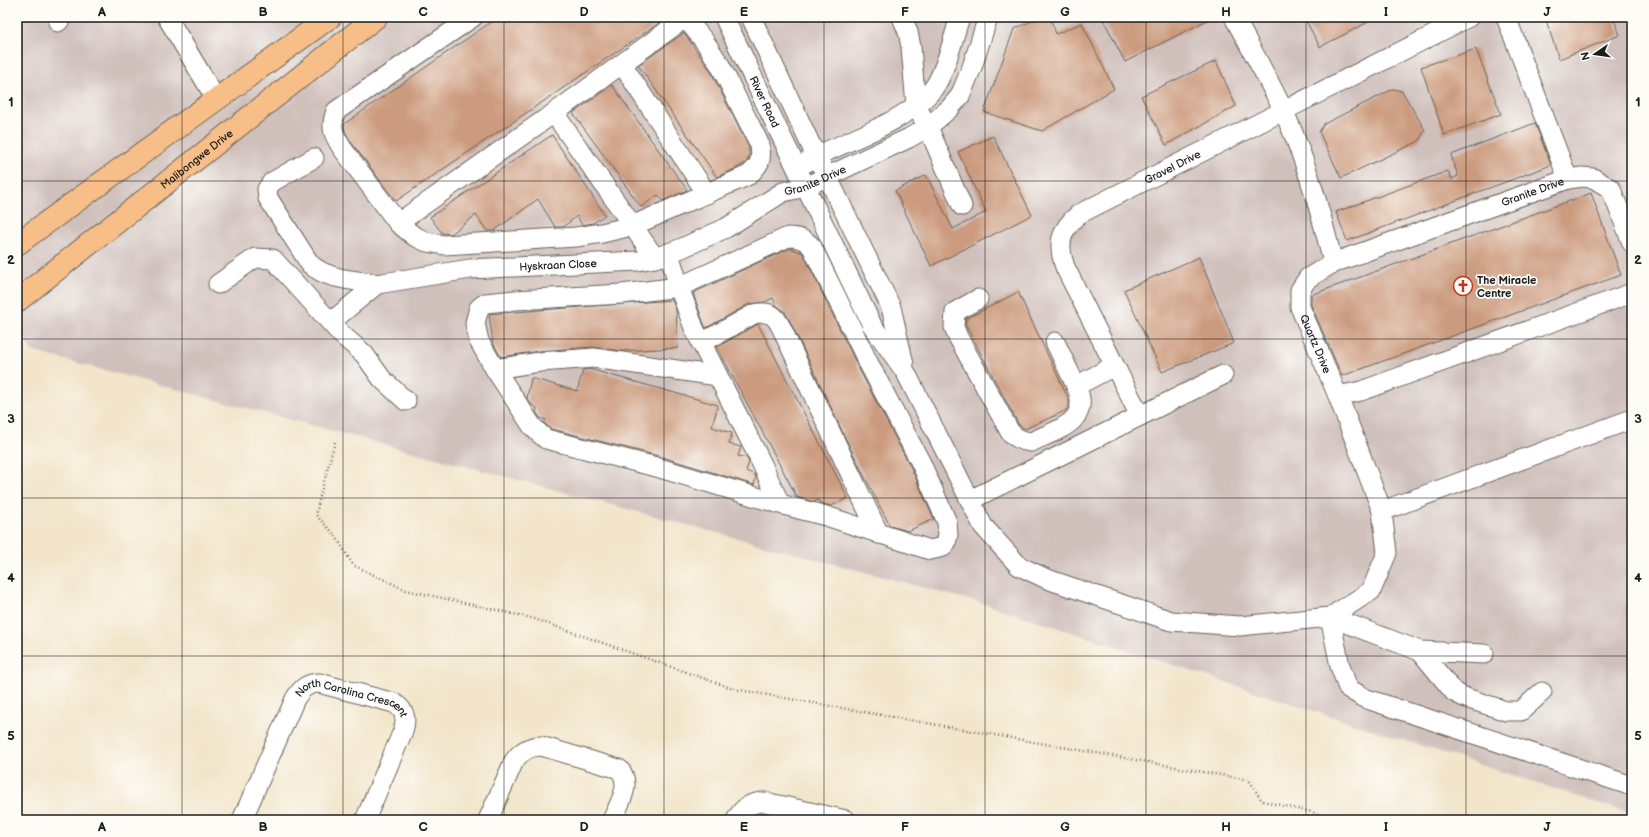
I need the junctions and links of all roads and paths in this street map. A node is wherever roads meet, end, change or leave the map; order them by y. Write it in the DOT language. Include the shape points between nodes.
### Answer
graph roads {
  1 [pos="167,17"];
  2 [pos="330,17"];
  3 [pos="376,17"];
  4 [pos="473,17"];
  5 [pos="685,17"];
  6 [pos="724,17"];
  7 [pos="751,17"];
  8 [pos="902,17"];
  9 [pos="960,17"];
  10 [pos="988,17"];
  11 [pos="1234,17"];
  12 [pos="1469,17"];
  13 [pos="1506,17"];
  14 [pos="622,64"];
  15 [pos="216,99"];
  16 [pos="916,106"];
  17 [pos="1284,112"];
  18 [pos="554,113"];
  19 [pos="928,127"];
  20 [pos="816,156"];
  21 [pos="314,158"];
  22 [pos="797,169"];
  23 [pos="827,176"];
  24 [pos="1568,179"];
  25 [pos="806,187"];
  26 [pos="783,192"];
  27 [pos="707,194"];
  28 [pos="962,206"];
  29 [pos="398,223"];
  30 [pos="632,226"];
  31 [pos="1632,243"];
  32 [pos="17,244"];
  33 [pos="662,255"];
  34 [pos="1333,263"];
  35 [pos="218,284"];
  36 [pos="377,284"];
  37 [pos="679,287"];
  38 [pos="1632,293"];
  39 [pos="978,299"];
  40 [pos="17,301"];
  41 [pos="331,322"];
  42 [pos="1055,342"];
  43 [pos="701,343"];
  44 [pos="1114,366"];
  45 [pos="495,369"];
  46 [pos="906,373"];
  47 [pos="1223,375"];
  48 [pos="718,376"];
  49 [pos="1076,386"];
  50 [pos="1338,396"];
  51 [pos="406,401"];
  52 [pos="1140,416"];
  53 [pos="1632,419"];
  54 [pos="335,442"];
  55 [pos="970,500"];
  56 [pos="780,504"];
  57 [pos="1382,511"];
  58 [pos="879,534"];
  59 [pos="1330,617"];
  60 [pos="1420,651"];
  61 [pos="1484,654"];
  62 [pos="1542,692"];
  63 [pos="1632,786"];
  64 [pos="242,820"];
  65 [pos="365,820"];
  66 [pos="488,820"];
  67 [pos="612,820"];
  68 [pos="736,820"];
  69 [pos="846,820"];
  70 [pos="1320,820"];
  1 -- 15 [label="street"];
  2 -- 15 [label="main road"];
  3 -- 40 [label="main road, Malibongwe Drive"];
  4 -- 29 [label="street" via="336,111 332,123 334,136"];
  5 -- 14 [label="street"];
  5 -- 27 [label="street" via="720,64 760,145 762,156 759,166 749,175"];
  6 -- 22 [label="street, River Road"];
  7 -- 20 [label="street"];
  8 -- 16 [label="street" via="911,47"];
  9 -- 16 [label="street, Granite Drive" via="943,70 929,96"];
  10 -- 19 [label="street, Granite Drive" via="960,96"];
  11 -- 17 [label="street"];
  12 -- 17 [label="street, Gravel Drive"];
  13 -- 24 [label="street, Granite Drive"];
  14 -- 18 [label="street"];
  14 -- 27 [label="street"];
  15 -- 32 [label="main road"];
  16 -- 19 [label="street"];
  16 -- 20 [label="street, Granite Drive" via="897,118"];
  17 -- 34 [label="street" via="1302,154 1325,226"];
  17 -- 44 [label="street, Gravel Drive" via="1079,214 1068,224 1061,243 1062,259"];
  18 -- 29 [label="street"];
  18 -- 30 [label="street"];
  19 -- 23 [label="street, Granite Drive"];
  19 -- 28 [label="street"];
  20 -- 22 [label="street, Granite Drive"];
  20 -- 23 [label="street"];
  21 -- 36 [label="street" via="272,182 267,189 268,198 310,264 316,269 335,276"];
  22 -- 25 [label="street, River Road"];
  22 -- 26 [label="street, Granite Drive"];
  23 -- 25 [label="street, Granite Drive"];
  23 -- 46 [label="street" via="891,307"];
  24 -- 31 [label="street" via="1593,178 1611,189"];
  24 -- 34 [label="street, Granite Drive"];
  25 -- 26 [label="street, Granite Drive"];
  25 -- 46 [label="street, River Road" via="872,325"];
  26 -- 33 [label="street, Hyskraan Close" via="726,228"];
  27 -- 30 [label="street"];
  29 -- 30 [label="street" via="414,236 427,242 444,245 576,237"];
  30 -- 33 [label="street"];
  33 -- 36 [label="street, Hyskraan Close" via="616,263 470,270"];
  33 -- 37 [label="street"];
  34 -- 50 [label="street, Quartz Drive" via="1308,278 1300,290 1300,307"];
  35 -- 41 [label="street" via="255,258 273,259"];
  36 -- 41 [label="street"];
  37 -- 43 [label="street"];
  37 -- 45 [label="street" via="485,304 476,314 475,330"];
  37 -- 58 [label="street" via="788,237 802,239 812,247 921,463 947,522 946,543 942,547 930,550"];
  38 -- 50 [label="street" via="1362,390"];
  39 -- 49 [label="street" via="955,312 954,327 1016,438 1023,442 1031,442 1073,421 1079,414 1082,404"];
  41 -- 51 [label="street" via="364,354 382,379"];
  42 -- 49 [label="street"];
  43 -- 48 [label="street"];
  43 -- 58 [label="street" via="754,314 768,312 773,315 791,347"];
  44 -- 49 [label="street"];
  44 -- 52 [label="street, Gravel Drive"];
  45 -- 48 [label="street" via="594,358"];
  45 -- 56 [label="street" via="532,426 546,439 656,467"];
  46 -- 55 [label="street"];
  47 -- 52 [label="street"];
  48 -- 56 [label="street"];
  50 -- 57 [label="street, Quartz Drive"];
  52 -- 55 [label="street"];
  53 -- 57 [label="street"];
  54 -- 70 [label="path" via="316,515 335,535 353,564 406,590 532,618 734,689 1249,780 1262,801 1316,813"];
  55 -- 59 [label="street" via="983,526 1020,566 1047,579 1171,621 1240,626"];
  56 -- 58 [label="street"];
  57 -- 59 [label="street, Quartz Drive" via="1388,553 1371,591"];
  59 -- 60 [label="street"];
  59 -- 63 [label="street" via="1340,666 1348,688 1364,698"];
  60 -- 61 [label="street"];
  60 -- 62 [label="street" via="1454,692 1466,698 1506,711 1520,711"];
  64 -- 65 [label="street, North Carolina Crescent" via="295,699 303,688 313,683 394,703 404,714 403,731"];
  66 -- 67 [label="street" via="518,755 528,748 541,746 619,769 626,786"];
  68 -- 69 [label="street" via="750,804 757,802"];
}
